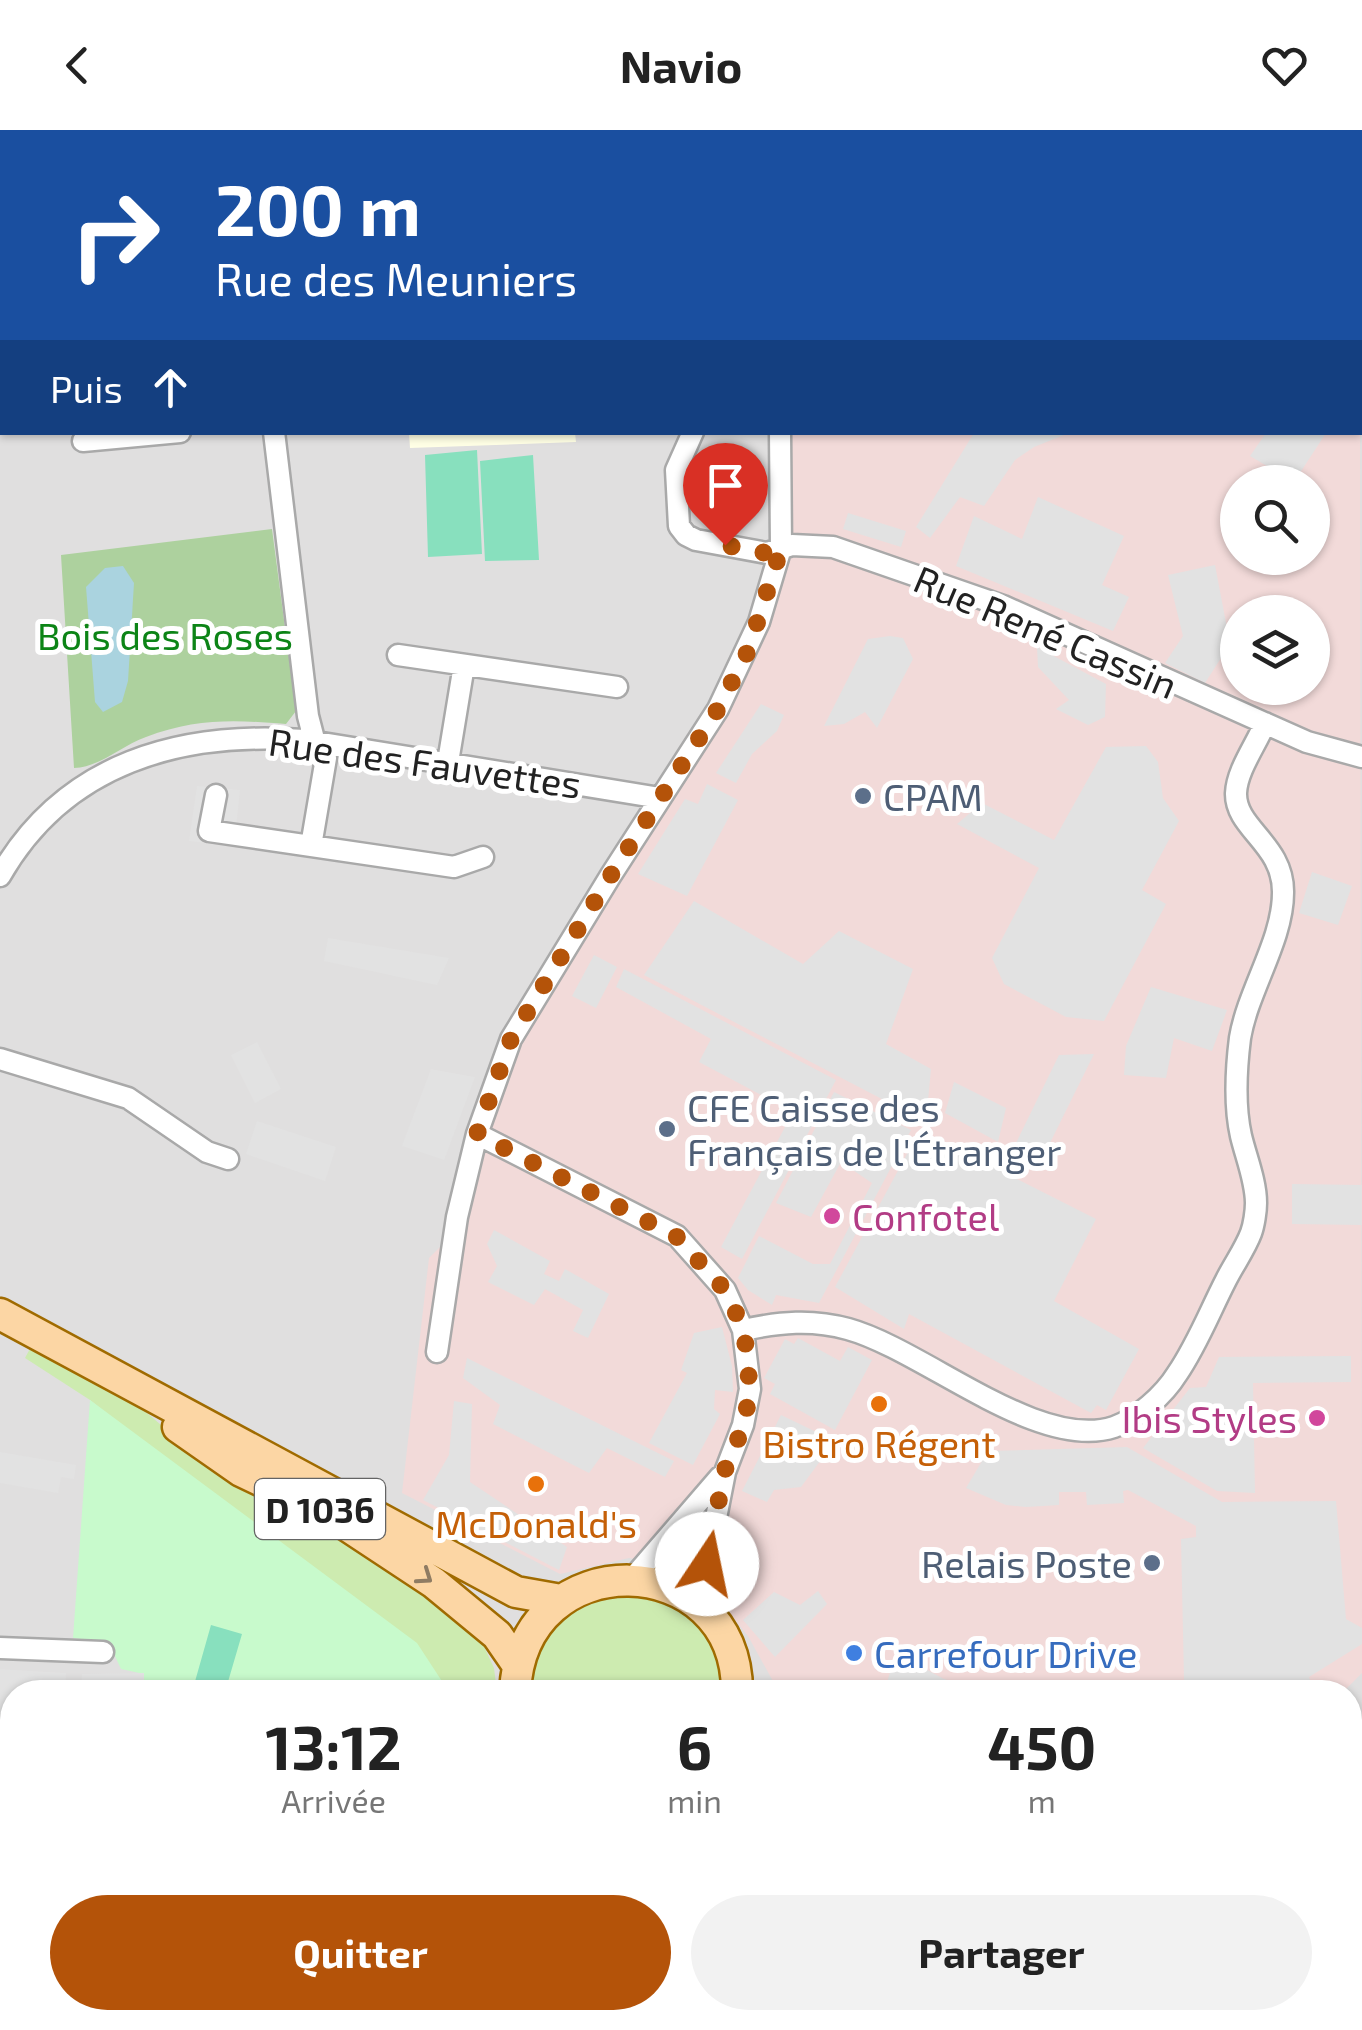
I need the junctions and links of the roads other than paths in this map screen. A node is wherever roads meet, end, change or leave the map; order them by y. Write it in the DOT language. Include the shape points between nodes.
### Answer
graph roads {
  1 [pos="148,435"];
  2 [pos="274,435"];
  3 [pos="691,435"];
  4 [pos="780,435"];
  5 [pos="84,441"];
  6 [pos="781,548"];
  7 [pos="398,655"];
  8 [pos="464,665"];
  9 [pos="617,687"];
  10 [pos="1265,723"];
  11 [pos="315,743"];
  12 [pos="1362,757"];
  13 [pos="448,762"];
  14 [pos="216,795"];
  15 [pos="660,798"];
  16 [pos="312,846"];
  17 [pos="483,857"];
  18 [pos="0,876"];
  19 [pos="0,1059"];
  20 [pos="477,1134"];
  21 [pos="228,1159"];
  22 [pos="0,1314"];
  23 [pos="744,1330"];
  24 [pos="437,1352"];
  25 [pos="108,1373"];
  26 [pos="724,1472"];
  27 [pos="632,1579"];
  28 [pos="561,1600"];
  29 [pos="707,1614"];
  30 [pos="0,1648"];
  31 [pos="104,1652"];
  32 [pos="516,1678"];
  33 [pos="737,1680"];
  1 -- 5 [label="street"];
  2 -- 11 [label="street"];
  3 -- 6 [label="street, Rue René Cassin" via="676,470 679,526 686,535 766,553"];
  4 -- 6 [label="street"];
  6 -- 10 [label="street, Rue René Cassin" via="834,546 902,569 1070,634"];
  6 -- 15 [label="street" via="748,651"];
  7 -- 8 [label="street"];
  8 -- 9 [label="street"];
  8 -- 13 [label="street"];
  10 -- 12 [label="street, Rue René Cassin"];
  10 -- 23 [label="street" via="1236,796 1240,813 1276,858 1283,883 1237,1060 1240,1130 1256,1202 1252,1232 1176,1376 1148,1406 1113,1427 1070,1430 1038,1423 844,1328 804,1321"];
  11 -- 13 [label="street, Rue des Fauvettes"];
  11 -- 16 [label="street" via="326,758"];
  11 -- 18 [label="street, Rue des Fauvettes" via="222,738 116,768 46,818"];
  13 -- 15 [label="street, Rue des Fauvettes"];
  14 -- 16 [label="street" via="209,831"];
  15 -- 20 [label="street" via="511,1039"];
  16 -- 17 [label="street" via="454,866"];
  19 -- 21 [label="street" via="128,1098"];
  20 -- 23 [label="street" via="676,1236 725,1290"];
  20 -- 24 [label="street"];
  22 -- 25 [label="main road, D 1036"];
  23 -- 26 [label="street" via="750,1389 744,1425"];
  25 -- 28 [label="main road, D 1036" via="516,1592"];
  25 -- 32 [label="main road, D 1036, one-way" via="241,1471 325,1511 434,1583 497,1635"];
  26 -- 27 [label="street"];
  26 -- 29 [label="street" via="707,1564"];
  27 -- 28 [label="main road" via="600,1582"];
  27 -- 29 [label="main road" via="670,1588"];
  28 -- 32 [label="main road" via="532,1630"];
  29 -- 33 [label="main road" via="730,1652"];
  30 -- 31 [label="street"];
}
